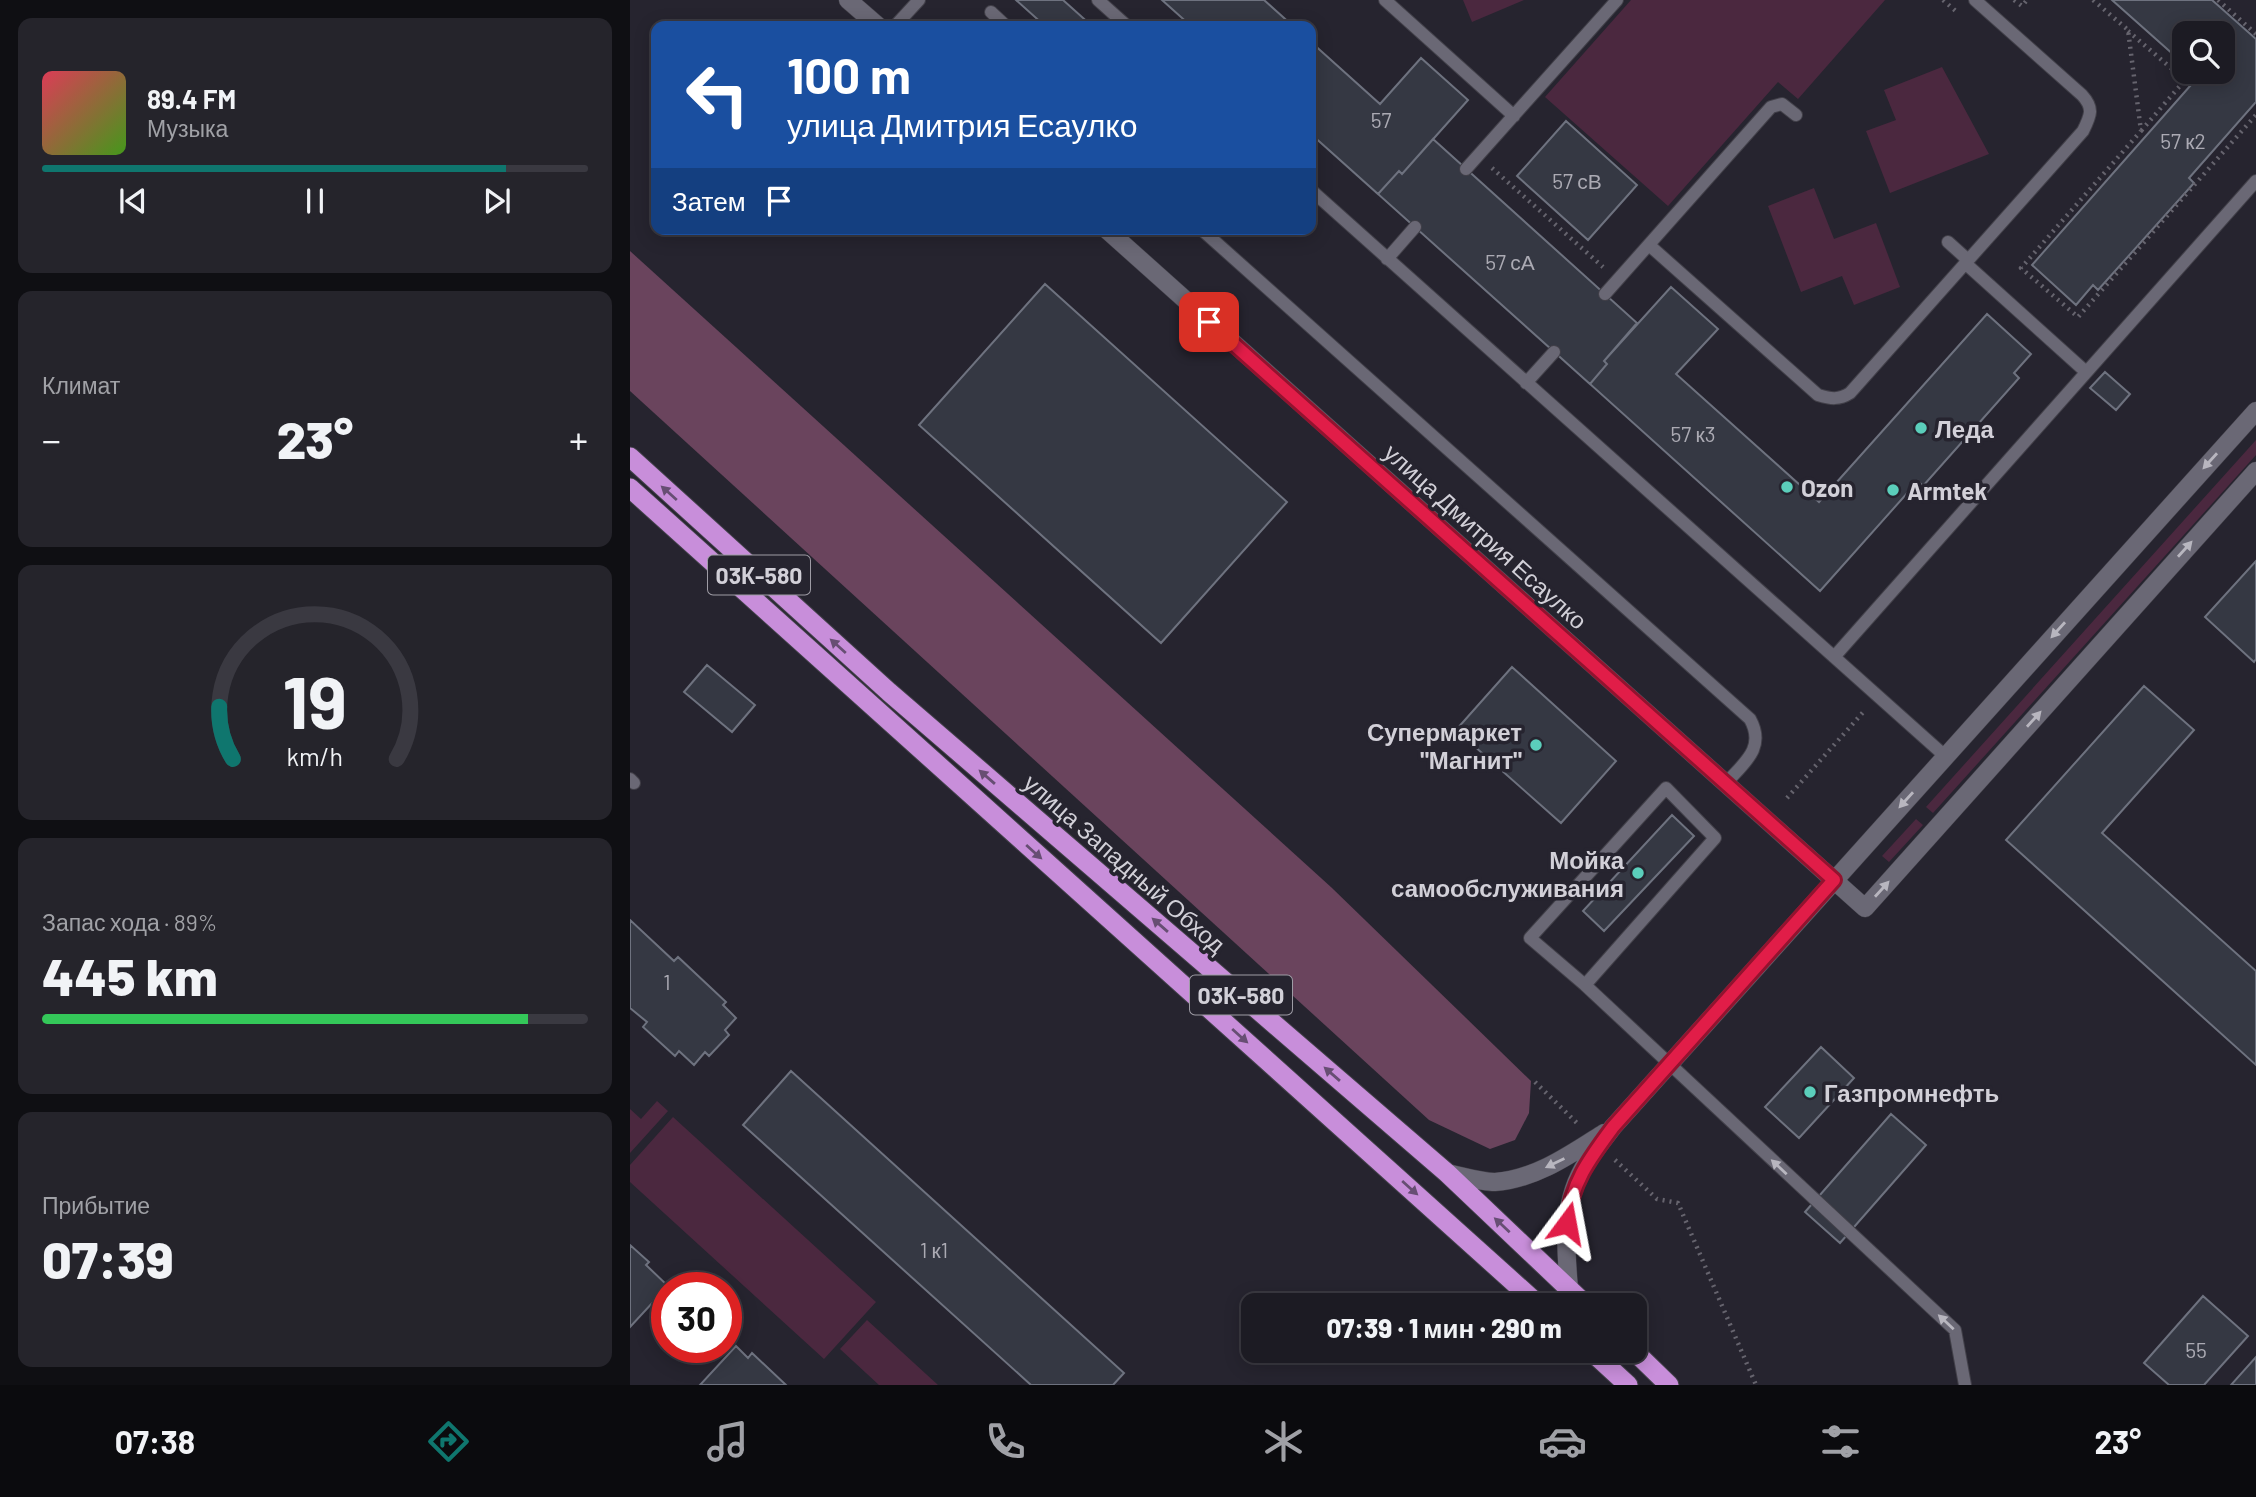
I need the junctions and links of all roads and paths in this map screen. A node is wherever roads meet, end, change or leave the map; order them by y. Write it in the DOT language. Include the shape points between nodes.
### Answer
graph roads {
  1 [pos="849,0"];
  2 [pos="919,0"];
  3 [pos="1098,0"];
  4 [pos="1385,0"];
  5 [pos="1617,0"];
  6 [pos="1975,0"];
  7 [pos="2014,0"];
  8 [pos="2027,0"];
  9 [pos="2093,0"];
  10 [pos="2218,0"];
  11 [pos="991,12"];
  12 [pos="872,21"];
  13 [pos="900,21"];
  14 [pos="1001,21"];
  15 [pos="1121,21"];
  16 [pos="2128,30"];
  17 [pos="2256,34"];
  18 [pos="1797,115"];
  19 [pos="2256,115"];
  20 [pos="1514,116"];
  21 [pos="2141,131"];
  22 [pos="1478,156"];
  23 [pos="1466,169"];
  24 [pos="2256,181"];
  25 [pos="1316,195"];
  26 [pos="1415,227"];
  27 [pos="1113,235"];
  28 [pos="1208,235"];
  29 [pos="1948,242"];
  30 [pos="1649,245"];
  31 [pos="1387,259"];
  32 [pos="1966,261"];
  33 [pos="1618,281"];
  34 [pos="1605,294"];
  35 [pos="1554,352"];
  36 [pos="2086,372"];
  37 [pos="1527,383"];
  38 [pos="2256,411"];
  39 [pos="630,457"];
  40 [pos="2256,471"];
  41 [pos="630,488"];
  42 [pos="1834,657"];
  43 [pos="1877,696"];
  44 [pos="1945,756"];
  45 [pos="1726,783"];
  46 [pos="1787,797"];
  47 [pos="1834,880"];
  48 [pos="1585,985"];
  49 [pos="1668,1065"];
  50 [pos="1535,1082"];
  51 [pos="1579,1124"];
  52 [pos="1613,1127"];
  53 [pos="1614,1159"];
  54 [pos="1447,1173"];
  55 [pos="1569,1288"];
  56 [pos="1526,1293"];
  57 [pos="1574,1293"];
  58 [pos="1604,1363"];
  59 [pos="1646,1363"];
  60 [pos="1628,1385"];
  61 [pos="1669,1385"];
  62 [pos="1756,1385"];
  63 [pos="1965,1385"];
  1 -- 12 [label="street"];
  2 -- 13 [label="lane"];
  3 -- 15 [label="lane"];
  4 -- 20 [label="lane"];
  5 -- 20 [label="lane"];
  6 -- 32 [label="lane" via="2082,94 2089,103 2090,117 2083,131"];
  7 -- 8 [label="path" via="2022,6"];
  9 -- 16 [label="path"];
  10 -- 17 [label="path"];
  11 -- 14 [label="lane"];
  16 -- 21 [label="path"];
  16 -- 21 [label="path" via="2185,80"];
  18 -- 30 [label="lane" via="1782,104 1771,107"];
  19 -- 21 [label="path" via="2078,317 2021,268"];
  20 -- 22 [label="lane"];
  22 -- 23 [label="lane"];
  22 -- 33 [label="path"];
  24 -- 36 [label="lane"];
  25 -- 31 [label="lane"];
  26 -- 31 [label="lane"];
  27 -- 45 [label="street, улица Дмитрия Есаулко"];
  28 -- 45 [label="lane" via="1750,719 1756,743 1751,756"];
  29 -- 32 [label="lane"];
  30 -- 32 [label="lane" via="1818,395 1829,399 1850,393"];
  30 -- 33 [label="lane"];
  31 -- 37 [label="lane"];
  32 -- 36 [label="lane"];
  33 -- 34 [label="lane"];
  35 -- 37 [label="lane"];
  36 -- 42 [label="lane"];
  37 -- 42 [label="lane"];
  38 -- 44 [label="street, one-way"];
  54 -- 39 [label="highway, улица Западный Обход / 03К-580, one-way" via="888,692"];
  47 -- 40 [label="street, улица Дмитрия Есаулко, one-way" via="1865,908"];
  41 -- 56 [label="highway, улица Западный Обход / 03К-580, one-way"];
  42 -- 43 [label="lane"];
  43 -- 44 [label="lane"];
  43 -- 46 [label="path"];
  44 -- 47 [label="street, one-way"];
  45 -- 47 [label="street, улица Дмитрия Есаулко"];
  47 -- 49 [label="street"];
  48 -- 48 [label="lane" via="1715,838 1666,788 1530,938"];
  48 -- 49 [label="lane"];
  49 -- 52 [label="street"];
  63 -- 49 [label="lane, one-way" via="1955,1330"];
  50 -- 51 [label="path"];
  52 -- 54 [label="street, one-way" via="1528,1176 1494,1182"];
  52 -- 55 [label="street" via="1585,1164 1569,1202 1564,1243"];
  53 -- 62 [label="path" via="1657,1199 1678,1203"];
  55 -- 54 [label="highway, улица Западный Обход / 03К-580, one-way"];
  55 -- 57 [label="highway, улица Западный Обход / 03К-580"];
  58 -- 60 [label="highway"];
  59 -- 61 [label="highway"];
}
